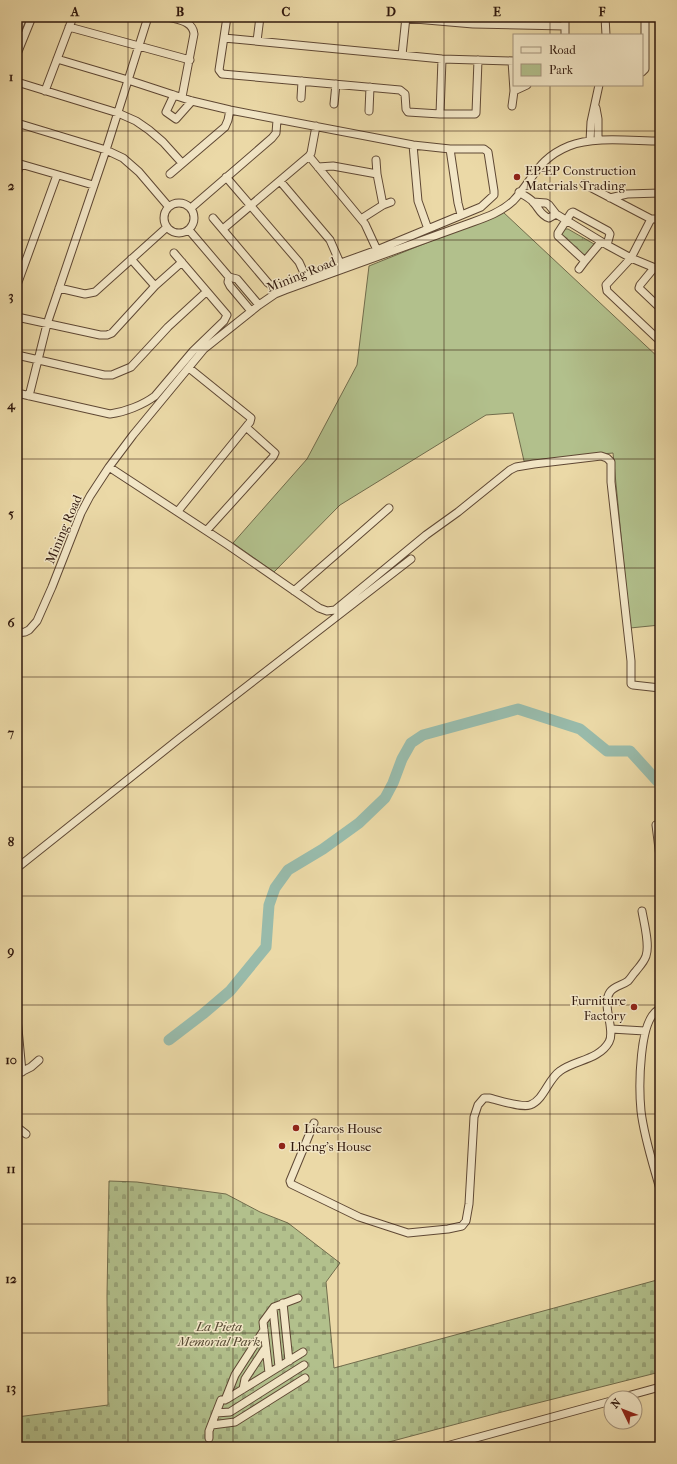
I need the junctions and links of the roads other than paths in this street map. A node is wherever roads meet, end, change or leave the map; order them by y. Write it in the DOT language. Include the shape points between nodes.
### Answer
graph roads {
  1 [pos="23,17"];
  2 [pos="32,17"];
  3 [pos="73,17"];
  4 [pos="148,17"];
  5 [pos="168,17"];
  6 [pos="227,17"];
  7 [pos="260,17"];
  8 [pos="392,17"];
  9 [pos="565,17"];
  10 [pos="605,17"];
  11 [pos="645,17"];
  12 [pos="406,18"];
  13 [pos="565,26"];
  14 [pos="69,27"];
  15 [pos="17,32"];
  16 [pos="565,34"];
  17 [pos="606,34"];
  18 [pos="224,38"];
  19 [pos="257,41"];
  20 [pos="139,46"];
  21 [pos="17,54"];
  22 [pos="402,55"];
  23 [pos="57,59"];
  24 [pos="442,59"];
  25 [pos="190,60"];
  26 [pos="478,60"];
  27 [pos="513,61"];
  28 [pos="643,71"];
  29 [pos="128,80"];
  30 [pos="302,81"];
  31 [pos="17,82"];
  32 [pos="336,84"];
  33 [pos="514,86"];
  34 [pos="525,86"];
  35 [pos="599,86"];
  36 [pos="370,88"];
  37 [pos="45,91"];
  38 [pos="514,91"];
  39 [pos="174,95"];
  40 [pos="182,97"];
  41 [pos="301,98"];
  42 [pos="192,101"];
  43 [pos="334,104"];
  44 [pos="512,106"];
  45 [pos="230,110"];
  46 [pos="369,111"];
  47 [pos="118,113"];
  48 [pos="440,114"];
  49 [pos="277,120"];
  50 [pos="17,123"];
  51 [pos="316,126"];
  52 [pos="594,141"];
  53 [pos="660,141"];
  54 [pos="413,145"];
  55 [pos="450,149"];
  56 [pos="106,150"];
  57 [pos="309,156"];
  58 [pos="376,160"];
  59 [pos="182,163"];
  60 [pos="19,164"];
  61 [pos="318,167"];
  62 [pos="17,174"];
  63 [pos="170,174"];
  64 [pos="377,174"];
  65 [pos="57,175"];
  66 [pos="226,177"];
  67 [pos="280,181"];
  68 [pos="584,184"];
  69 [pos="93,185"];
  70 [pos="519,192"];
  71 [pos="660,193"];
  72 [pos="610,198"];
  73 [pos="391,202"];
  74 [pos="533,202"];
  75 [pos="251,205"];
  76 [pos="383,205"];
  77 [pos="168,206"];
  78 [pos="191,208"];
  79 [pos="556,214"];
  80 [pos="461,215"];
  81 [pos="213,218"];
  82 [pos="361,219"];
  83 [pos="651,219"];
  84 [pos="660,219"];
  85 [pos="566,220"];
  86 [pos="166,228"];
  87 [pos="222,229"];
  88 [pos="428,229"];
  89 [pos="189,230"];
  90 [pos="604,244"];
  91 [pos="377,250"];
  92 [pos="174,253"];
  93 [pos="631,258"];
  94 [pos="131,260"];
  95 [pos="585,261"];
  96 [pos="182,262"];
  97 [pos="340,263"];
  98 [pos="579,269"];
  99 [pos="659,270"];
  100 [pos="305,275"];
  101 [pos="229,278"];
  102 [pos="17,286"];
  103 [pos="155,286"];
  104 [pos="59,288"];
  105 [pos="206,292"];
  106 [pos="248,292"];
  107 [pos="241,299"];
  108 [pos="259,305"];
  109 [pos="660,308"];
  110 [pos="251,311"];
  111 [pos="17,317"];
  112 [pos="46,324"];
  113 [pos="660,341"];
  114 [pos="17,355"];
  115 [pos="38,360"];
  116 [pos="189,368"];
  117 [pos="17,393"];
  118 [pos="29,396"];
  119 [pos="246,427"];
  120 [pos="109,467"];
  121 [pos="389,508"];
  122 [pos="178,511"];
  123 [pos="207,530"];
  124 [pos="411,558"];
  125 [pos="294,591"];
  126 [pos="327,611"];
  127 [pos="330,621"];
  128 [pos="17,634"];
  129 [pos="660,688"];
  130 [pos="656,825"];
  131 [pos="660,857"];
  132 [pos="17,868"];
  133 [pos="642,911"];
  134 [pos="660,1009"];
  135 [pos="17,1018"];
  136 [pos="17,1023"];
  137 [pos="611,1029"];
  138 [pos="645,1031"];
  139 [pos="39,1060"];
  140 [pos="20,1073"];
  141 [pos="314,1122"];
  142 [pos="17,1127"];
  143 [pos="26,1134"];
  144 [pos="660,1189"];
  145 [pos="298,1298"];
  146 [pos="283,1303"];
  147 [pos="273,1309"];
  148 [pos="264,1330"];
  149 [pos="266,1348"];
  150 [pos="303,1352"];
  151 [pos="289,1361"];
  152 [pos="268,1364"];
  153 [pos="304,1365"];
  154 [pos="279,1367"];
  155 [pos="269,1373"];
  156 [pos="305,1378"];
  157 [pos="259,1379"];
  158 [pos="660,1387"];
  159 [pos="243,1389"];
  160 [pos="643,1392"];
  161 [pos="225,1400"];
  162 [pos="603,1403"];
  163 [pos="216,1413"];
  164 [pos="212,1425"];
  165 [pos="209,1438"];
  166 [pos="443,1447"];
  1 -- 15 [label="street"];
  2 -- 21 [label="street"];
  3 -- 14 [label="street"];
  4 -- 20 [label="street"];
  5 -- 25 [label="street" via="190,24 194,28"];
  6 -- 18 [label="street"];
  7 -- 19 [label="street"];
  8 -- 12 [label="street"];
  9 -- 13 [label="street"];
  10 -- 17 [label="street"];
  11 -- 28 [label="street" via="646,69"];
  12 -- 13 [label="street" via="473,24"];
  12 -- 22 [label="street"];
  13 -- 16 [label="street"];
  14 -- 20 [label="street"];
  14 -- 23 [label="street"];
  18 -- 19 [label="street"];
  18 -- 30 [label="street" via="219,70 222,74"];
  19 -- 22 [label="street"];
  20 -- 25 [label="street"];
  20 -- 29 [label="street"];
  22 -- 24 [label="street"];
  23 -- 29 [label="street"];
  23 -- 37 [label="street"];
  24 -- 26 [label="street"];
  24 -- 48 [label="street"];
  25 -- 40 [label="street"];
  26 -- 27 [label="street"];
  26 -- 48 [label="street" via="475,114"];
  29 -- 39 [label="street"];
  29 -- 47 [label="street"];
  30 -- 32 [label="street"];
  30 -- 41 [label="street"];
  31 -- 37 [label="street"];
  32 -- 36 [label="street"];
  32 -- 43 [label="street"];
  33 -- 38 [label="street"];
  34 -- 38 [label="street"];
  35 -- 52 [label="street" via="595,106 598,119"];
  36 -- 46 [label="street"];
  36 -- 48 [label="street" via="403,91 408,112"];
  37 -- 47 [label="street"];
  38 -- 44 [label="street"];
  39 -- 40 [label="street"];
  39 -- 42 [label="street" via="166,111 176,119"];
  40 -- 42 [label="street"];
  42 -- 45 [label="street"];
  45 -- 49 [label="street"];
  45 -- 59 [label="street" via="225,127"];
  47 -- 56 [label="street"];
  47 -- 59 [label="street" via="149,130"];
  49 -- 51 [label="street"];
  49 -- 66 [label="street" via="276,133 272,138"];
  50 -- 56 [label="street"];
  51 -- 54 [label="street"];
  51 -- 57 [label="street"];
  52 -- 53 [label="street, Mining Road"];
  52 -- 70 [label="street, Mining Road" via="569,146 548,158"];
  54 -- 55 [label="street"];
  54 -- 88 [label="street" via="418,202"];
  55 -- 80 [label="street"];
  55 -- 80 [label="street" via="484,149 488,152 494,195 482,207"];
  56 -- 69 [label="street"];
  56 -- 77 [label="street" via="123,158 139,172"];
  57 -- 61 [label="street"];
  57 -- 67 [label="street"];
  58 -- 64 [label="street"];
  59 -- 63 [label="street"];
  60 -- 62 [label="street"];
  60 -- 65 [label="street"];
  61 -- 64 [label="street" via="333,166"];
  61 -- 82 [label="street"];
  64 -- 76 [label="street"];
  65 -- 69 [label="street"];
  65 -- 102 [label="street"];
  66 -- 75 [label="street"];
  66 -- 78 [label="street"];
  67 -- 75 [label="street"];
  67 -- 97 [label="street" via="330,240"];
  68 -- 72 [label="street"];
  69 -- 104 [label="street"];
  70 -- 74 [label="street"];
  70 -- 108 [label="street, Mining Road" via="505,207 489,216 285,290"];
  71 -- 72 [label="street" via="627,194"];
  72 -- 83 [label="street"];
  73 -- 76 [label="street"];
  74 -- 79 [label="street" via="546,203"];
  74 -- 79 [label="street" via="545,216 549,218"];
  75 -- 87 [label="street"];
  75 -- 100 [label="street" via="299,262"];
  76 -- 82 [label="street"];
  77 -- 78 [label="street" via="182,203"];
  77 -- 86 [label="street" via="163,219"];
  78 -- 89 [label="street" via="194,221"];
  79 -- 85 [label="street"];
  80 -- 88 [label="street"];
  81 -- 87 [label="street"];
  82 -- 91 [label="street"];
  83 -- 84 [label="street"];
  83 -- 93 [label="street"];
  85 -- 90 [label="street"];
  85 -- 90 [label="street" via="573,212 608,231 610,234"];
  85 -- 95 [label="street" via="558,235"];
  86 -- 89 [label="street" via="175,233"];
  86 -- 94 [label="street"];
  87 -- 100 [label="street" via="272,286"];
  88 -- 91 [label="street"];
  89 -- 101 [label="street"];
  90 -- 93 [label="street"];
  90 -- 95 [label="street"];
  91 -- 97 [label="street"];
  92 -- 96 [label="street"];
  93 -- 99 [label="street"];
  93 -- 113 [label="street" via="606,285 607,291"];
  94 -- 103 [label="street"];
  94 -- 104 [label="street" via="95,292 85,294"];
  95 -- 98 [label="street"];
  96 -- 103 [label="street"];
  96 -- 105 [label="street"];
  97 -- 100 [label="street"];
  99 -- 109 [label="street" via="639,288"];
  101 -- 106 [label="street" via="237,279"];
  101 -- 107 [label="street" via="230,286"];
  103 -- 112 [label="street" via="107,336"];
  104 -- 112 [label="street"];
  105 -- 115 [label="street" via="168,327 131,367 112,376"];
  105 -- 118 [label="street" via="227,316 226,319 148,401 110,414"];
  106 -- 107 [label="street"];
  106 -- 108 [label="street"];
  107 -- 110 [label="street"];
  108 -- 110 [label="street, Mining Road"];
  110 -- 116 [label="street, Mining Road" via="209,345"];
  111 -- 112 [label="street"];
  112 -- 115 [label="street"];
  114 -- 115 [label="street"];
  115 -- 118 [label="street"];
  116 -- 119 [label="street" via="251,418"];
  116 -- 120 [label="street, Mining Road"];
  117 -- 118 [label="street"];
  119 -- 122 [label="street"];
  119 -- 123 [label="street" via="274,453 273,457"];
  120 -- 122 [label="street"];
  120 -- 128 [label="street, Mining Road" via="81,513 37,621 29,630"];
  121 -- 125 [label="street"];
  122 -- 123 [label="street"];
  123 -- 125 [label="street"];
  124 -- 127 [label="street"];
  125 -- 126 [label="street"];
  126 -- 127 [label="street"];
  126 -- 129 [label="street" via="335,610 426,535 516,467 601,456 611,462 631,661 631,684"];
  127 -- 132 [label="street"];
  130 -- 131 [label="street"];
  133 -- 137 [label="street" via="648,950 646,957 628,981 609,993 608,1016"];
  134 -- 138 [label="street" via="655,1011"];
  135 -- 136 [label="street"];
  136 -- 140 [label="street"];
  137 -- 138 [label="street"];
  137 -- 141 [label="street" via="609,1042 604,1048 560,1070 539,1099 532,1104 524,1105 488,1098 481,1101 474,1117 469,1204 466,1221 462,1226 408,1233 359,1217 291,1184"];
  138 -- 144 [label="street" via="640,1085 641,1111"];
  139 -- 140 [label="street"];
  142 -- 143 [label="street"];
  145 -- 146 [label="street"];
  146 -- 147 [label="street"];
  146 -- 151 [label="street"];
  147 -- 148 [label="street" via="263,1322"];
  147 -- 154 [label="street"];
  148 -- 149 [label="street"];
  148 -- 161 [label="street" via="235,1375"];
  149 -- 152 [label="street"];
  149 -- 159 [label="street" via="245,1379"];
  150 -- 151 [label="street"];
  151 -- 154 [label="street"];
  152 -- 155 [label="street"];
  152 -- 157 [label="street"];
  153 -- 163 [label="street" via="230,1412"];
  154 -- 155 [label="street"];
  155 -- 157 [label="street"];
  156 -- 164 [label="street" via="235,1422"];
  157 -- 159 [label="street"];
  158 -- 160 [label="street"];
  159 -- 161 [label="street"];
  161 -- 163 [label="street" via="221,1400"];
  162 -- 166 [label="street"];
  163 -- 164 [label="street"];
  164 -- 165 [label="street"];
}
